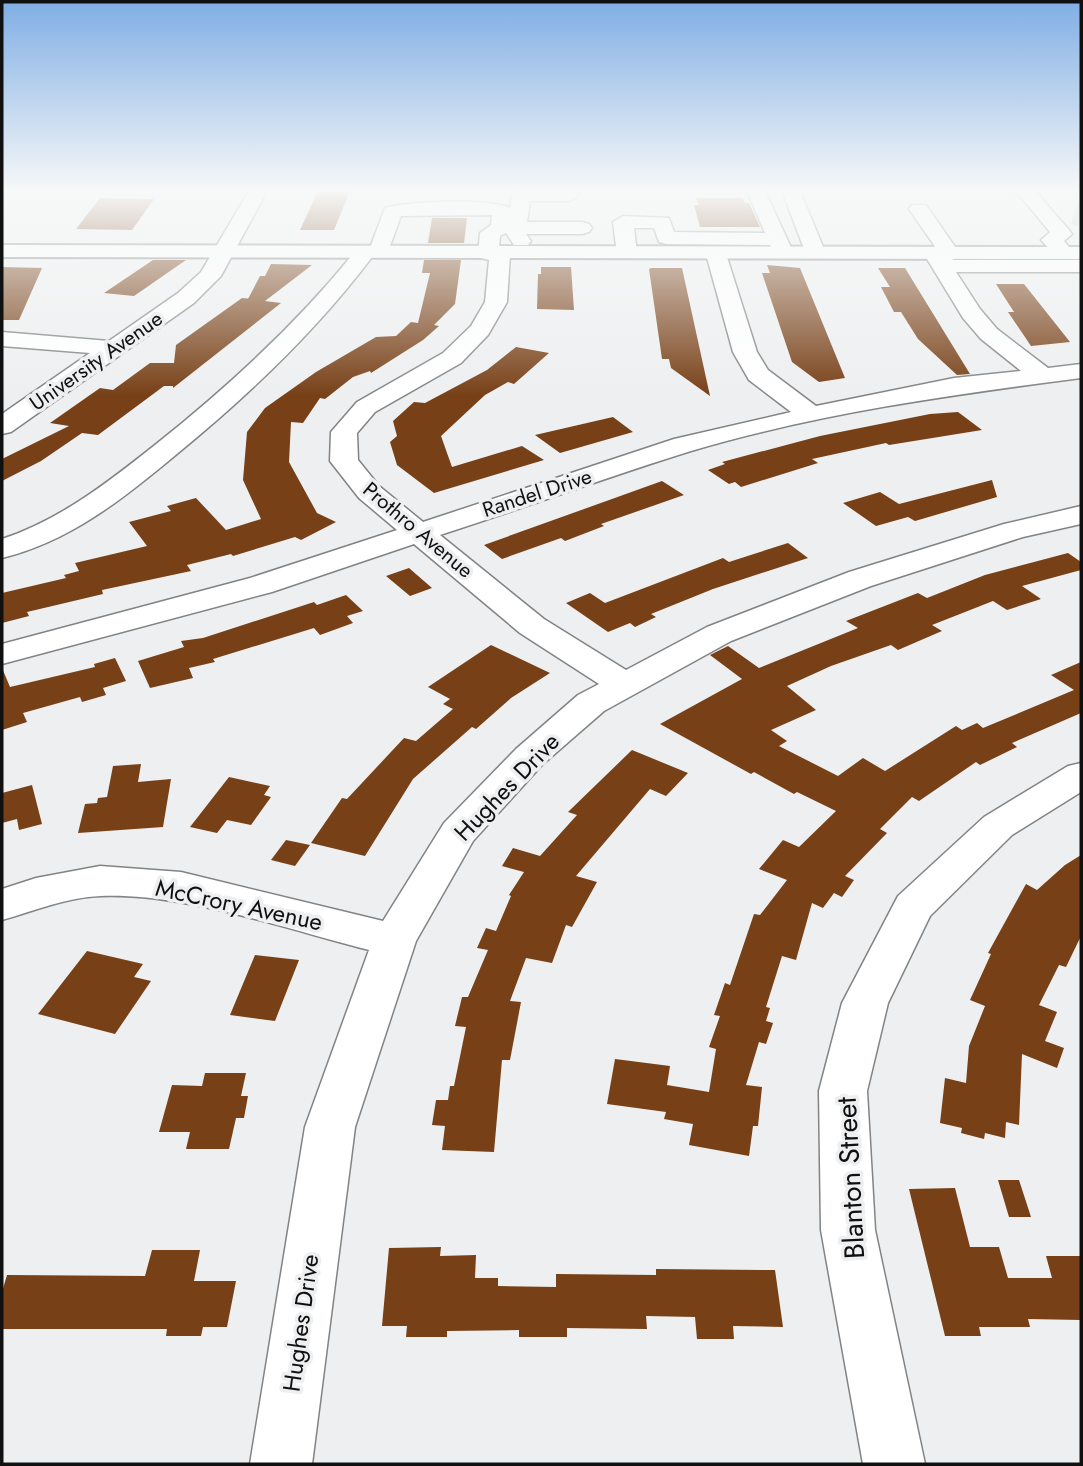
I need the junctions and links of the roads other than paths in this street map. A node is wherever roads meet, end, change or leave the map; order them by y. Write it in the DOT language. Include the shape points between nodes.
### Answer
graph roads {
  1 [pos="220,259"];
  2 [pos="366,259"];
  3 [pos="494,259"];
  4 [pos="718,259"];
  5 [pos="943,259"];
  6 [pos="2,339"];
  7 [pos="112,348"];
  8 [pos="1081,371"];
  9 [pos="1042,375"];
  10 [pos="811,414"];
  11 [pos="2,426"];
  12 [pos="1081,515"];
  13 [pos="419,532"];
  14 [pos="2,549"];
  15 [pos="2,654"];
  16 [pos="623,684"];
  17 [pos="1081,775"];
  18 [pos="2,905"];
  19 [pos="394,940"];
  20 [pos="281,1464"];
  21 [pos="894,1464"];
  1 -- 7 [label="street, University Avenue" via="186,298"];
  2 -- 14 [label="street" via="225,403 90,510 33,540"];
  3 -- 13 [label="street, Prothro Avenue" via="496,302 480,330 452,358 366,407 344,432 344,461 369,492"];
  4 -- 10 [label="street" via="745,352 758,375"];
  5 -- 9 [label="street" via="971,313 989,334"];
  6 -- 7 [label="street"];
  7 -- 11 [label="street, University Avenue"];
  8 -- 9 [label="street, Randel Drive"];
  9 -- 10 [label="street, Randel Drive"];
  10 -- 13 [label="street, Randel Drive" via="684,445"];
  12 -- 16 [label="street, Hughes Drive" via="1015,530 860,579 719,634"];
  13 -- 15 [label="street, Randel Drive" via="261,586"];
  13 -- 16 [label="street, Prothro Avenue" via="532,626"];
  16 -- 19 [label="street, Hughes Drive" via="529,757 458,833"];
  17 -- 21 [label="street, Blanton Street" via="998,826 913,907 865,1003 843,1091 848,1230"];
  18 -- 19 [label="street, McCrory Avenue" via="36,893 100,881 181,887"];
  19 -- 20 [label="street, Hughes Drive" via="330,1127"];
}
